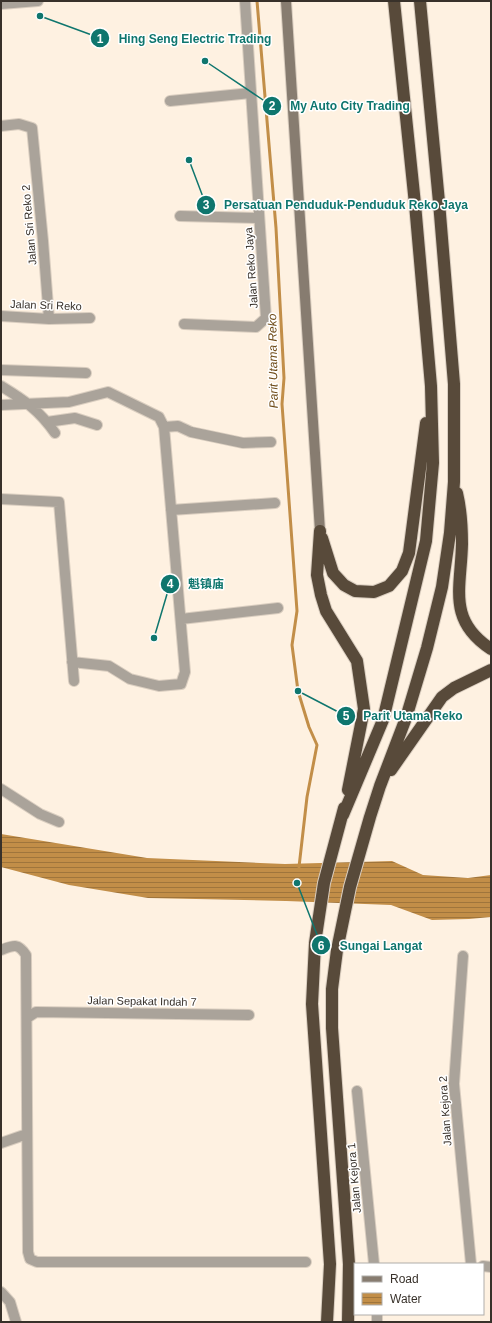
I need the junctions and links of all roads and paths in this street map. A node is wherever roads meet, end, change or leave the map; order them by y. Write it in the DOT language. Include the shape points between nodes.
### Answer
graph roads {
  1 [pos="38,1"];
  2 [pos="244,1"];
  3 [pos="286,1"];
  4 [pos="394,1"];
  5 [pos="420,1"];
  6 [pos="1,4"];
  7 [pos="251,93"];
  8 [pos="170,100"];
  9 [pos="1,126"];
  10 [pos="180,216"];
  11 [pos="259,218"];
  12 [pos="1,316"];
  13 [pos="90,318"];
  14 [pos="49,319"];
  15 [pos="184,324"];
  16 [pos="1,370"];
  17 [pos="86,373"];
  18 [pos="1,386"];
  19 [pos="431,386"];
  20 [pos="29,404"];
  21 [pos="1,406"];
  22 [pos="47,422"];
  23 [pos="97,425"];
  24 [pos="164,427"];
  25 [pos="55,433"];
  26 [pos="271,442"];
  27 [pos="454,482"];
  28 [pos="1,499"];
  29 [pos="275,503"];
  30 [pos="172,510"];
  31 [pos="320,531"];
  32 [pos="278,608"];
  33 [pos="181,619"];
  34 [pos="491,649"];
  35 [pos="72,662"];
  36 [pos="491,670"];
  37 [pos="74,681"];
  38 [pos="380,786"];
  39 [pos="1,789"];
  40 [pos="343,814"];
  41 [pos="59,822"];
  42 [pos="1,950"];
  43 [pos="463,956"];
  44 [pos="26,1005"];
  45 [pos="36,1012"];
  46 [pos="249,1015"];
  47 [pos="27,1018"];
  48 [pos="357,1091"];
  49 [pos="27,1134"];
  50 [pos="1,1143"];
  51 [pos="306,1262"];
  52 [pos="374,1263"];
  53 [pos="471,1263"];
  54 [pos="1,1292"];
  55 [pos="16,1322"];
  56 [pos="327,1322"];
  57 [pos="348,1322"];
  1 -- 6 [label="street"];
  2 -- 7 [label="street, Jalan Reko Jaya"];
  3 -- 31 [label="street"];
  4 -- 19 [label="highway"];
  5 -- 27 [label="highway" via="454,384"];
  7 -- 8 [label="street"];
  7 -- 11 [label="street, Jalan Reko Jaya"];
  9 -- 14 [label="street, Jalan Sri Reko 2" via="19,124 32,128"];
  10 -- 11 [label="street"];
  11 -- 15 [label="street, Jalan Reko Jaya" via="266,318 256,327"];
  12 -- 14 [label="street, Jalan Sri Reko"];
  13 -- 14 [label="street, Jalan Sri Reko"];
  16 -- 17 [label="street"];
  18 -- 20 [label="street"];
  19 -- 31 [label="highway" via="409,553 402,572 389,586 374,592 355,591 344,585 333,573"];
  19 -- 40 [label="highway" via="433,463 426,542 383,720"];
  20 -- 21 [label="street"];
  20 -- 22 [label="street"];
  20 -- 24 [label="street" via="69,402 108,392 159,417"];
  22 -- 23 [label="street" via="75,418"];
  22 -- 25 [label="street"];
  24 -- 26 [label="street" via="178,426 191,432 243,443"];
  24 -- 30 [label="street"];
  27 -- 34 [label="highway" via="462,525 458,595 462,616 469,629"];
  27 -- 38 [label="highway" via="442,587 406,718"];
  28 -- 35 [label="street" via="59,502"];
  29 -- 30 [label="street"];
  30 -- 33 [label="street"];
  31 -- 40 [label="highway" via="317,575 320,595 326,611 357,661 364,709"];
  32 -- 33 [label="street"];
  33 -- 35 [label="street" via="185,672 181,684 159,686 130,679 109,666"];
  35 -- 37 [label="street"];
  36 -- 38 [label="highway" via="454,688 442,697"];
  38 -- 57 [label="highway" via="350,887 332,989 332,1028 349,1264"];
  39 -- 41 [label="street" via="40,814"];
  40 -- 56 [label="highway" via="324,883 315,944 312,1004 330,1264"];
  42 -- 44 [label="street" via="13,946 21,948 26,955"];
  43 -- 53 [label="street, Jalan Kejora 2" via="454,1084"];
  44 -- 45 [label="street"];
  44 -- 47 [label="street"];
  45 -- 46 [label="street, Jalan Sepakat Indah 7"];
  45 -- 47 [label="street"];
  47 -- 49 [label="street"];
  48 -- 52 [label="street, Jalan Kejora 1"];
  49 -- 50 [label="street"];
  49 -- 51 [label="street" via="28,1252 30,1259 36,1262"];
  54 -- 55 [label="street" via="10,1302"];
}
